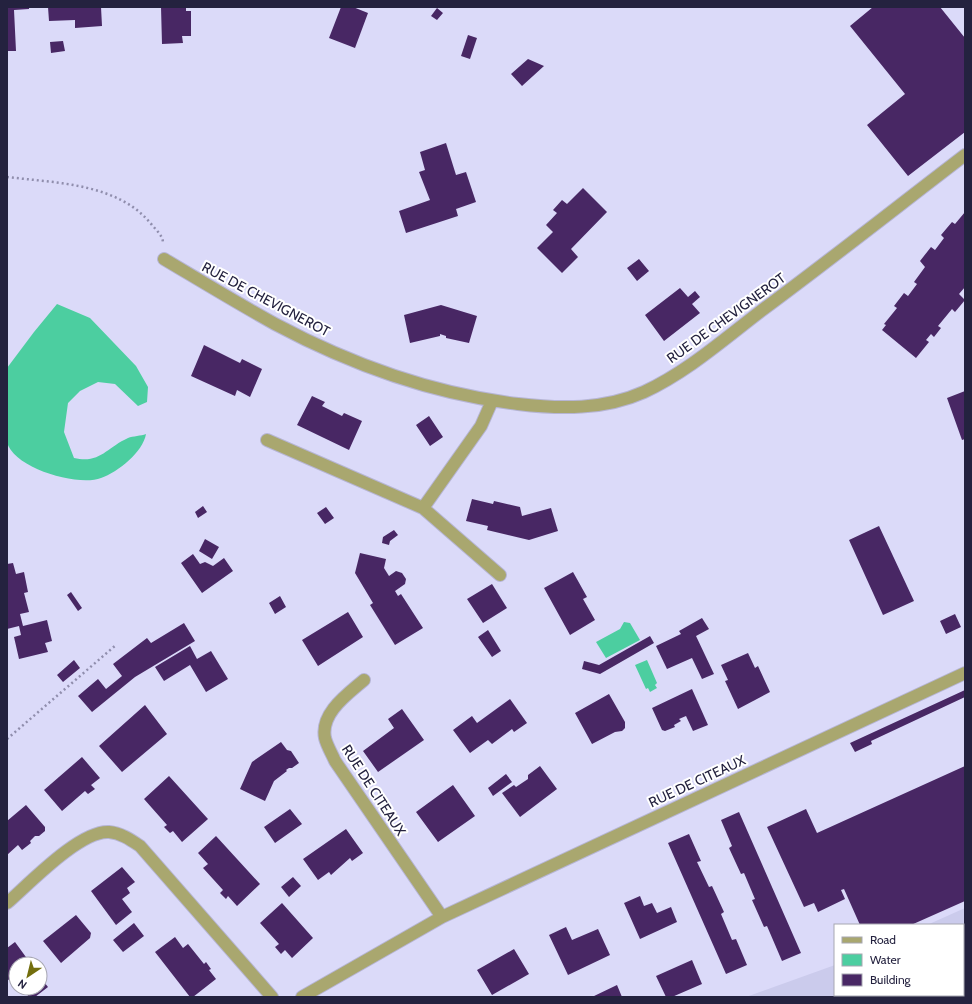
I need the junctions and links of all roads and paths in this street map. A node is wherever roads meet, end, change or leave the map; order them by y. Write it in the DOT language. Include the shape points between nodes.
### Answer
graph roads {
  1 [pos="965,155"];
  2 [pos="7,177"];
  3 [pos="164,259"];
  4 [pos="492,401"];
  5 [pos="267,440"];
  6 [pos="423,508"];
  7 [pos="500,575"];
  8 [pos="116,645"];
  9 [pos="965,673"];
  10 [pos="364,680"];
  11 [pos="7,739"];
  12 [pos="7,903"];
  13 [pos="442,917"];
  14 [pos="272,997"];
  15 [pos="302,997"];
  1 -- 4 [label="street, RUE DE CHEVIGNEROT" via="702,357 643,392 598,406 565,408"];
  2 -- 3 [label="path" via="79,186 122,199 145,216 163,238"];
  3 -- 4 [label="street, RUE DE CHEVIGNEROT" via="276,324 325,348 414,382"];
  4 -- 6 [label="street" via="481,426"];
  5 -- 6 [label="street"];
  6 -- 7 [label="street"];
  8 -- 11 [label="path"];
  9 -- 13 [label="street, RUE DE CITEAUX"];
  10 -- 13 [label="street, RUE DE CITEAUX" via="341,700 328,717 325,737 334,761"];
  12 -- 14 [label="street" via="76,843 93,835 109,832 126,837 140,846"];
  13 -- 15 [label="street, RUE DE CITEAUX"];
}
